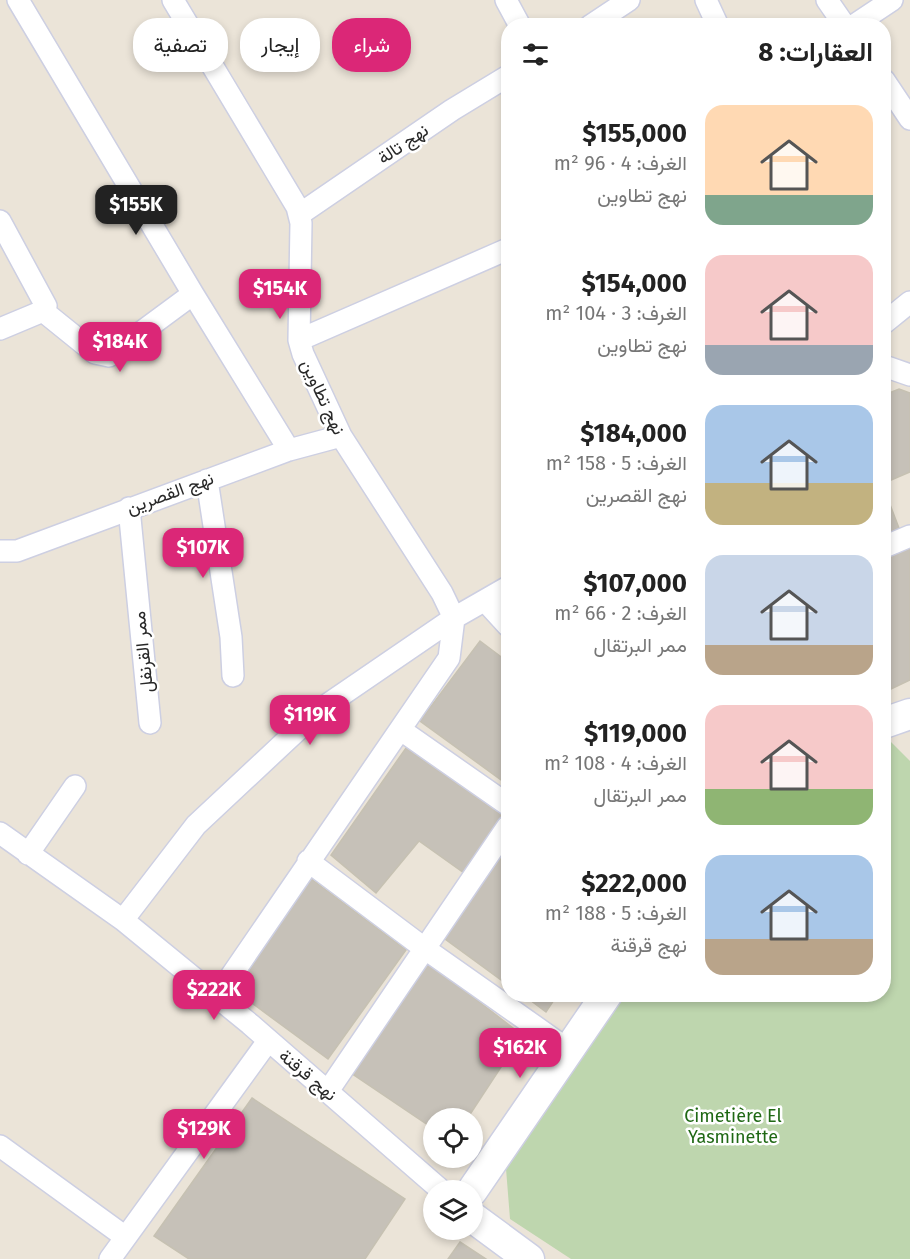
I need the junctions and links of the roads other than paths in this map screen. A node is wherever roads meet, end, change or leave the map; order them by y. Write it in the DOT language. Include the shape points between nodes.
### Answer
graph roads {
  1 [pos="18,0"];
  2 [pos="172,0"];
  3 [pos="506,0"];
  4 [pos="629,0"];
  5 [pos="706,0"];
  6 [pos="827,0"];
  7 [pos="892,0"];
  8 [pos="516,18"];
  9 [pos="602,18"];
  10 [pos="714,18"];
  11 [pos="839,18"];
  12 [pos="865,18"];
  13 [pos="501,80"];
  14 [pos="891,90"];
  15 [pos="910,119"];
  16 [pos="300,214"];
  17 [pos="0,221"];
  18 [pos="501,252"];
  19 [pos="193,294"];
  20 [pos="910,302"];
  21 [pos="43,311"];
  22 [pos="891,317"];
  23 [pos="0,329"];
  24 [pos="299,340"];
  25 [pos="891,368"];
  26 [pos="910,375"];
  27 [pos="340,436"];
  28 [pos="289,450"];
  29 [pos="207,480"];
  30 [pos="129,508"];
  31 [pos="910,536"];
  32 [pos="891,544"];
  33 [pos="0,551"];
  34 [pos="501,592"];
  35 [pos="486,602"];
  36 [pos="454,618"];
  37 [pos="501,618"];
  38 [pos="233,676"];
  39 [pos="910,714"];
  40 [pos="891,721"];
  41 [pos="150,723"];
  42 [pos="401,730"];
  43 [pos="75,786"];
  44 [pos="501,800"];
  45 [pos="0,833"];
  46 [pos="501,836"];
  47 [pos="28,854"];
  48 [pos="308,861"];
  49 [pos="123,921"];
  50 [pos="424,948"];
  51 [pos="216,998"];
  52 [pos="602,1002"];
  53 [pos="268,1041"];
  54 [pos="570,1051"];
  55 [pos="328,1091"];
  56 [pos="0,1146"];
  57 [pos="429,1180"];
  58 [pos="480,1180"];
  59 [pos="483,1225"];
  60 [pos="124,1236"];
  61 [pos="110,1259"];
  62 [pos="529,1259"];
  1 -- 19 [label="street"];
  2 -- 16 [label="street"];
  3 -- 8 [label="street"];
  4 -- 9 [label="street"];
  5 -- 10 [label="street"];
  6 -- 11 [label="street"];
  7 -- 12 [label="street"];
  13 -- 16 [label="street, نهج تالة"];
  14 -- 15 [label="street"];
  16 -- 24 [label="street, نهج تطاوين"];
  17 -- 21 [label="street" via="45,300"];
  18 -- 24 [label="street"];
  19 -- 21 [label="street" via="109,356 95,353"];
  19 -- 28 [label="street"];
  20 -- 22 [label="street"];
  21 -- 23 [label="street"];
  24 -- 27 [label="street, نهج تطاوين"];
  25 -- 26 [label="street"];
  27 -- 28 [label="street, نهج القصرين"];
  27 -- 36 [label="street, نهج تطاوين" via="442,593"];
  28 -- 29 [label="street, نهج القصرين"];
  29 -- 30 [label="street, نهج القصرين"];
  29 -- 38 [label="street" via="231,637"];
  30 -- 33 [label="street, نهج القصرين" via="17,551"];
  30 -- 41 [label="street, ممر القرنفل"];
  31 -- 32 [label="street"];
  34 -- 35 [label="street"];
  35 -- 36 [label="street"];
  35 -- 37 [label="street"];
  36 -- 42 [label="street" via="449,658"];
  36 -- 49 [label="street" via="318,711 196,825"];
  39 -- 40 [label="street"];
  42 -- 44 [label="street"];
  42 -- 48 [label="street"];
  43 -- 47 [label="street"];
  45 -- 47 [label="street, نهج قرقنة"];
  46 -- 50 [label="street"];
  47 -- 49 [label="street, نهج قرقنة"];
  48 -- 50 [label="street"];
  48 -- 51 [label="street"];
  49 -- 51 [label="street, نهج قرقنة"];
  50 -- 54 [label="street"];
  50 -- 55 [label="street"];
  51 -- 53 [label="street, نهج قرقنة"];
  52 -- 54 [label="street"];
  53 -- 55 [label="street, نهج قرقنة"];
  53 -- 60 [label="street"];
  54 -- 58 [label="street"];
  55 -- 57 [label="street, نهج قرقنة"];
  56 -- 60 [label="street"];
  59 -- 62 [label="street"];
  60 -- 61 [label="street"];
}
